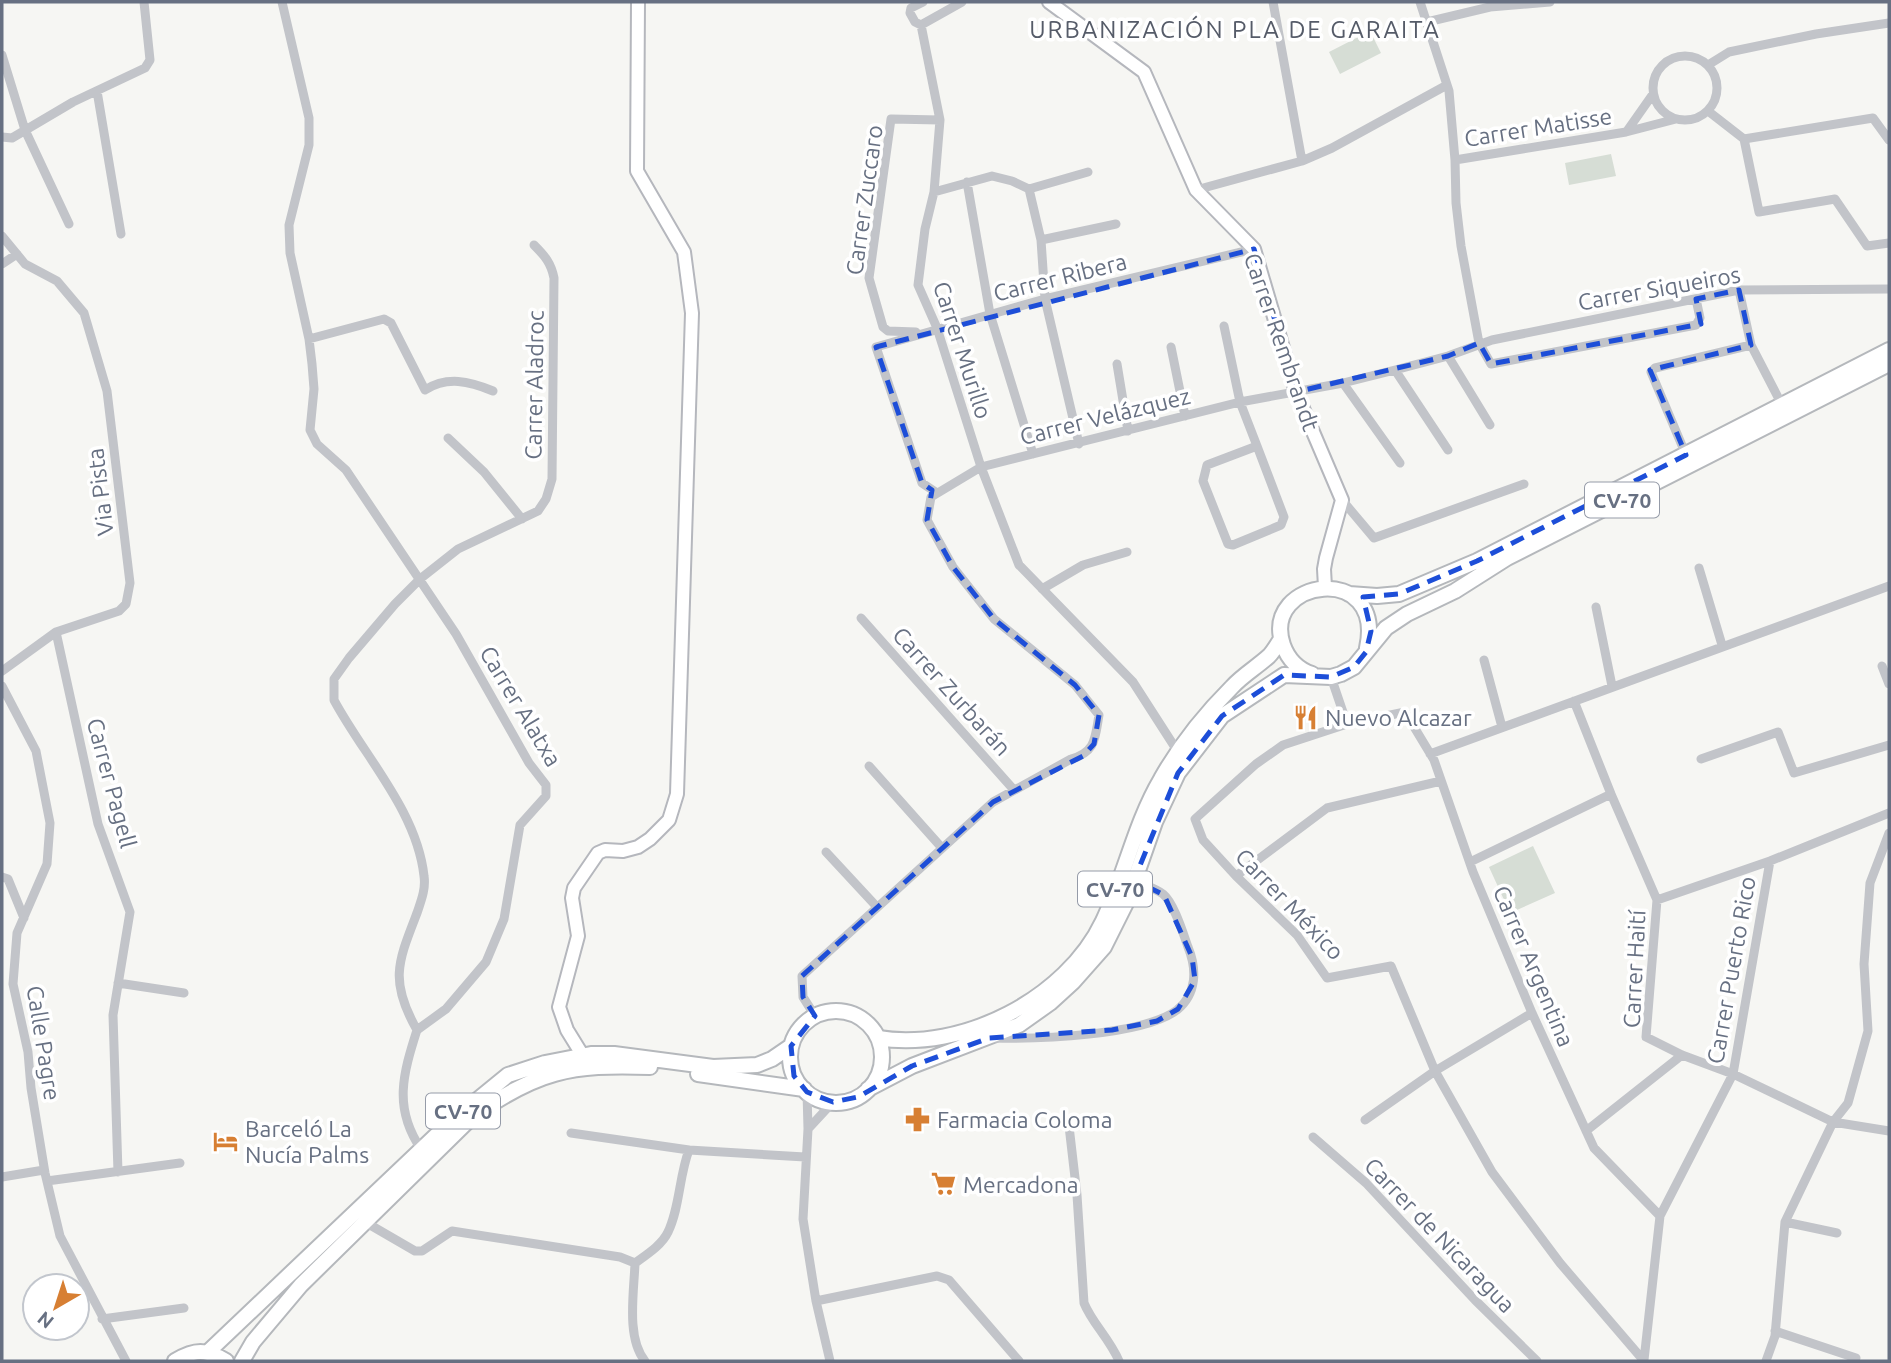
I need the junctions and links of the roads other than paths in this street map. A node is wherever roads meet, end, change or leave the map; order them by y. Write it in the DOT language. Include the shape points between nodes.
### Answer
graph roads {
  1 [pos="144,2"];
  2 [pos="282,2"];
  3 [pos="638,2"];
  4 [pos="923,2"];
  5 [pos="962,2"];
  6 [pos="1049,2"];
  7 [pos="1273,2"];
  8 [pos="1420,2"];
  9 [pos="1550,2"];
  10 [pos="1427,22"];
  11 [pos="1889,23"];
  12 [pos="921,24"];
  13 [pos="2,55"];
  14 [pos="1708,65"];
  15 [pos="1447,85"];
  16 [pos="97,91"];
  17 [pos="1653,94"];
  18 [pos="1707,111"];
  19 [pos="1676,119"];
  20 [pos="940,120"];
  21 [pos="25,130"];
  22 [pos="1626,132"];
  23 [pos="2,137"];
  24 [pos="1744,139"];
  25 [pos="1889,140"];
  26 [pos="1455,159"];
  27 [pos="1301,161"];
  28 [pos="1088,172"];
  29 [pos="967,182"];
  30 [pos="1029,189"];
  31 [pos="1196,190"];
  32 [pos="934,192"];
  33 [pos="69,224"];
  34 [pos="1116,224"];
  35 [pos="121,234"];
  36 [pos="2,236"];
  37 [pos="1041,240"];
  38 [pos="1889,243"];
  39 [pos="534,246"];
  40 [pos="1254,249"];
  41 [pos="17,254"];
  42 [pos="2,264"];
  43 [pos="1889,289"];
  44 [pos="1739,290"];
  45 [pos="1045,299"];
  46 [pos="1696,299"];
  47 [pos="990,314"];
  48 [pos="1224,326"];
  49 [pos="937,328"];
  50 [pos="925,332"];
  51 [pos="309,339"];
  52 [pos="1479,343"];
  53 [pos="1751,345"];
  54 [pos="1171,347"];
  55 [pos="1889,350"];
  56 [pos="1448,356"];
  57 [pos="1116,364"];
  58 [pos="1889,364"];
  59 [pos="1395,370"];
  60 [pos="1343,383"];
  61 [pos="493,391"];
  62 [pos="1296,392"];
  63 [pos="1240,402"];
  64 [pos="1782,405"];
  65 [pos="1185,416"];
  66 [pos="1490,425"];
  67 [pos="1128,431"];
  68 [pos="448,438"];
  69 [pos="1079,443"];
  70 [pos="1257,446"];
  71 [pos="1448,450"];
  72 [pos="1033,454"];
  73 [pos="1686,455"];
  74 [pos="1400,463"];
  75 [pos="981,467"];
  76 [pos="1524,484"];
  77 [pos="934,495"];
  78 [pos="1342,500"];
  79 [pos="522,519"];
  80 [pos="1127,552"];
  81 [pos="1699,568"];
  82 [pos="420,579"];
  83 [pos="1889,586"];
  84 [pos="1325,587"];
  85 [pos="1042,589"];
  86 [pos="1349,594"];
  87 [pos="1596,607"];
  88 [pos="860,618"];
  89 [pos="56,632"];
  90 [pos="1281,639"];
  91 [pos="1722,645"];
  92 [pos="1366,652"];
  93 [pos="1485,660"];
  94 [pos="1882,666"];
  95 [pos="2,671"];
  96 [pos="1325,677"];
  97 [pos="1889,684"];
  98 [pos="2,686"];
  99 [pos="1612,686"];
  100 [pos="1574,701"];
  101 [pos="12,706"];
  102 [pos="2,712"];
  103 [pos="1347,724"];
  104 [pos="1502,727"];
  105 [pos="1889,745"];
  106 [pos="1178,752"];
  107 [pos="1430,754"];
  108 [pos="1700,759"];
  109 [pos="869,766"];
  110 [pos="1441,781"];
  111 [pos="1014,790"];
  112 [pos="1611,794"];
  113 [pos="1889,813"];
  114 [pos="1889,832"];
  115 [pos="942,848"];
  116 [pos="826,852"];
  117 [pos="1770,861"];
  118 [pos="1470,862"];
  119 [pos="1237,876"];
  120 [pos="2,877"];
  121 [pos="1134,880"];
  122 [pos="1657,900"];
  123 [pos="877,907"];
  124 [pos="24,918"];
  125 [pos="118,983"];
  126 [pos="184,993"];
  127 [pos="1532,1013"];
  128 [pos="815,1016"];
  129 [pos="417,1030"];
  130 [pos="878,1038"];
  131 [pos="989,1038"];
  132 [pos="791,1046"];
  133 [pos="1682,1055"];
  134 [pos="583,1056"];
  135 [pos="1435,1071"];
  136 [pos="1733,1074"];
  137 [pos="868,1089"];
  138 [pos="805,1091"];
  139 [pos="833,1102"];
  140 [pos="1365,1120"];
  141 [pos="1833,1122"];
  142 [pos="1069,1126"];
  143 [pos="808,1129"];
  144 [pos="1586,1131"];
  145 [pos="1889,1131"];
  146 [pos="571,1133"];
  147 [pos="1313,1137"];
  148 [pos="421,1149"];
  149 [pos="689,1150"];
  150 [pos="805,1157"];
  151 [pos="180,1163"];
  152 [pos="44,1170"];
  153 [pos="118,1171"];
  154 [pos="2,1177"];
  155 [pos="47,1181"];
  156 [pos="1660,1216"];
  157 [pos="365,1222"];
  158 [pos="1785,1222"];
  159 [pos="1837,1233"];
  160 [pos="635,1263"];
  161 [pos="816,1301"];
  162 [pos="184,1308"];
  163 [pos="102,1319"];
  164 [pos="1775,1331"];
  165 [pos="208,1352"];
  166 [pos="1856,1358"];
  167 [pos="126,1361"];
  168 [pos="175,1361"];
  169 [pos="226,1361"];
  170 [pos="242,1361"];
  171 [pos="645,1361"];
  172 [pos="830,1361"];
  173 [pos="1019,1361"];
  174 [pos="1118,1361"];
  175 [pos="1537,1361"];
  176 [pos="1644,1361"];
  177 [pos="1766,1361"];
  1 -- 16 [label="street" via="150,60 145,68"];
  2 -- 51 [label="street" via="309,118 309,145 289,225 290,253"];
  3 -- 134 [label="street" via="637,171 684,252 691,313 677,794 669,820 650,839 638,847 598,853 574,888 578,936 559,1007 566,1030"];
  4 -- 12 [label="street, Carrer Murillo" via="910,13"];
  5 -- 12 [label="street"];
  6 -- 31 [label="street, Carrer Rembrandt" via="1144,72"];
  7 -- 27 [label="street"];
  8 -- 10 [label="street, Carrer Matisse"];
  9 -- 10 [label="street" via="1490,7"];
  10 -- 15 [label="street, Carrer Matisse"];
  11 -- 14 [label="street" via="1729,52"];
  12 -- 20 [label="street, Carrer Murillo"];
  13 -- 21 [label="street"];
  14 -- 17 [label="street" via="1694,57 1674,57 1655,74"];
  14 -- 18 [label="street" via="1717,86"];
  15 -- 26 [label="street, Carrer Matisse"];
  15 -- 27 [label="street"];
  16 -- 21 [label="street"];
  16 -- 35 [label="street"];
  17 -- 19 [label="street" via="1663,112"];
  17 -- 22 [label="street, Carrer Matisse"];
  18 -- 19 [label="street" via="1687,120"];
  18 -- 24 [label="street"];
  19 -- 22 [label="street, Carrer Matisse"];
  20 -- 32 [label="street, Carrer Murillo"];
  20 -- 50 [label="street, Carrer Zuccaro" via="891,119 869,278 883,327"];
  21 -- 23 [label="street" via="12,138"];
  21 -- 33 [label="street"];
  22 -- 26 [label="street, Carrer Matisse"];
  24 -- 25 [label="street" via="1873,118"];
  24 -- 38 [label="street" via="1759,212 1835,200 1867,246"];
  26 -- 52 [label="street, Carrer Matisse" via="1461,246"];
  27 -- 31 [label="street"];
  28 -- 30 [label="street"];
  29 -- 30 [label="street" via="992,176"];
  29 -- 32 [label="street"];
  29 -- 47 [label="street"];
  30 -- 37 [label="street"];
  31 -- 40 [label="street, Carrer Rembrandt"];
  32 -- 49 [label="street, Carrer Murillo" via="918,285"];
  34 -- 37 [label="street"];
  36 -- 41 [label="street"];
  37 -- 45 [label="street"];
  39 -- 79 [label="street, Carrer Aladroc" via="547,258 554,278 552,479 538,511"];
  40 -- 45 [label="street, Carrer Ribera"];
  40 -- 62 [label="street, Carrer Rembrandt"];
  41 -- 42 [label="street"];
  41 -- 89 [label="street, Via Pista" via="25,264 57,281 84,313 107,391 130,583 126,604 118,611"];
  43 -- 44 [label="street, Carrer Siqueiros"];
  44 -- 46 [label="street, Carrer Siqueiros"];
  44 -- 53 [label="street"];
  45 -- 47 [label="street, Carrer Ribera"];
  45 -- 69 [label="street"];
  46 -- 52 [label="street, Carrer Siqueiros"];
  46 -- 52 [label="street" via="1700,318 1696,325 1491,364"];
  47 -- 49 [label="street, Carrer Ribera"];
  47 -- 72 [label="street"];
  48 -- 63 [label="street"];
  49 -- 50 [label="street, Carrer Ribera"];
  49 -- 75 [label="street, Carrer Murillo"];
  50 -- 77 [label="street, Carrer Ribera" via="876,347 922,483"];
  51 -- 61 [label="street" via="384,319 391,323 425,390 452,380"];
  51 -- 82 [label="street, Carrer Alatxa" via="314,389 310,430 317,444 346,470"];
  52 -- 56 [label="street, Carrer Siqueiros"];
  53 -- 64 [label="street"];
  53 -- 73 [label="street" via="1651,372"];
  54 -- 65 [label="street"];
  55 -- 64 [label="main road, CV-70"];
  56 -- 59 [label="street, Carrer Siqueiros"];
  56 -- 66 [label="street"];
  57 -- 67 [label="street"];
  58 -- 92 [label="main road, CV-70" via="1507,558 1386,628"];
  59 -- 60 [label="street, Carrer Velázquez"];
  59 -- 71 [label="street"];
  60 -- 62 [label="street, Carrer Velázquez"];
  60 -- 74 [label="street"];
  62 -- 63 [label="street, Carrer Velázquez"];
  62 -- 78 [label="street, Carrer Rembrandt"];
  63 -- 65 [label="street, Carrer Velázquez"];
  63 -- 70 [label="street"];
  64 -- 73 [label="main road, CV-70"];
  65 -- 67 [label="street, Carrer Velázquez"];
  67 -- 69 [label="street, Carrer Velázquez"];
  68 -- 79 [label="street" via="484,472"];
  69 -- 72 [label="street, Carrer Velázquez"];
  70 -- 70 [label="street" via="1207,465 1203,481 1228,544 1281,525 1284,517"];
  72 -- 75 [label="street, Carrer Velázquez"];
  73 -- 86 [label="main road, CV-70" via="1442,577 1399,594"];
  75 -- 77 [label="street, Carrer Velázquez"];
  75 -- 85 [label="street, Carrer Murillo" via="1019,565"];
  76 -- 78 [label="street" via="1374,538"];
  77 -- 111 [label="street, Carrer Zurbarán" via="927,520 953,567 994,619 1075,685 1099,715 1094,744 1083,756"];
  78 -- 84 [label="street" via="1324,569"];
  79 -- 82 [label="street, Carrer Aladroc" via="458,549"];
  80 -- 85 [label="street" via="1083,565"];
  81 -- 91 [label="street"];
  82 -- 129 [label="street, Carrer Aladroc" via="334,679 334,700 407,818 419,852 425,888 399,975 403,1002"];
  82 -- 129 [label="street, Carrer Alatxa" via="546,785 546,796 520,825 504,919 486,962 446,1009"];
  83 -- 91 [label="street"];
  84 -- 86 [label="main road, CV-70"];
  84 -- 90 [label="main road, CV-70" via="1298,596 1288,607"];
  85 -- 106 [label="street, Carrer Murillo" via="1133,682"];
  86 -- 92 [label="main road" via="1367,614 1371,631"];
  87 -- 99 [label="street"];
  88 -- 111 [label="street, Carrer Zurbarán"];
  89 -- 95 [label="street, Via Pista"];
  89 -- 125 [label="street, Carrer Pagell" via="98,824 130,912"];
  90 -- 96 [label="main road" via="1291,661 1304,671"];
  90 -- 106 [label="main road, CV-70" via="1207,714"];
  91 -- 99 [label="street"];
  92 -- 96 [label="main road, CV-70" via="1354,667"];
  93 -- 104 [label="street"];
  94 -- 97 [label="street"];
  96 -- 103 [label="street"];
  96 -- 121 [label="main road, CV-70" via="1284,675 1222,716 1178,773"];
  98 -- 101 [label="street, Calle Pagre"];
  99 -- 100 [label="street"];
  100 -- 104 [label="street"];
  100 -- 112 [label="street, Carrer Haití"];
  101 -- 102 [label="street"];
  101 -- 124 [label="street, Calle Pagre" via="36,751 50,823 47,864"];
  103 -- 107 [label="street, Carrer Argentina" via="1405,712"];
  103 -- 119 [label="street, Carrer México" via="1283,745 1195,819 1203,840"];
  104 -- 107 [label="street"];
  105 -- 108 [label="street" via="1794,773 1778,732"];
  106 -- 130 [label="main road, CV-70" via="1142,819 1102,922 1056,982 1025,1005 953,1036 907,1041"];
  107 -- 110 [label="street, Carrer Argentina"];
  109 -- 115 [label="street"];
  110 -- 118 [label="street, Carrer Argentina"];
  110 -- 119 [label="street" via="1327,808"];
  111 -- 115 [label="street, Carrer Zurbarán" via="993,802"];
  112 -- 118 [label="street"];
  112 -- 122 [label="street, Carrer Haití"];
  113 -- 117 [label="street"];
  114 -- 141 [label="street" via="1870,883 1864,964 1868,1031 1848,1103"];
  115 -- 123 [label="street, Carrer Zurbarán"];
  116 -- 123 [label="street"];
  117 -- 122 [label="street"];
  117 -- 136 [label="street, Carrer Puerto Rico"];
  118 -- 127 [label="street, Carrer Argentina"];
  119 -- 135 [label="street, Carrer México" via="1297,935 1327,978 1391,966"];
  120 -- 124 [label="street" via="8,879"];
  121 -- 131 [label="main road, CV-70" via="1104,947 1073,982 1019,1025"];
  121 -- 131 [label="street" via="1164,895 1192,957 1195,980 1178,1009 1157,1021 1112,1030"];
  122 -- 133 [label="street, Carrer Haití" via="1646,1037"];
  123 -- 128 [label="street, Carrer Zurbarán" via="802,975 803,996"];
  124 -- 152 [label="street, Calle Pagre" via="17,933 13,984 28,1052"];
  125 -- 126 [label="street"];
  125 -- 153 [label="street, Carrer Pagell" via="113,1016"];
  127 -- 135 [label="street"];
  127 -- 144 [label="street, Carrer Argentina"];
  128 -- 130 [label="main road" via="844,1011 858,1016"];
  128 -- 132 [label="main road, CV-70" via="804,1023"];
  129 -- 148 [label="street" via="404,1069 402,1108"];
  130 -- 137 [label="main road" via="881,1065"];
  131 -- 137 [label="main road, CV-70" via="912,1066"];
  132 -- 134 [label="main road, CV-70" via="757,1065 713,1067 614,1054"];
  132 -- 138 [label="main road" via="792,1069"];
  133 -- 136 [label="street, Carrer Haití"];
  133 -- 144 [label="street"];
  134 -- 148 [label="main road, CV-70" via="508,1074"];
  135 -- 140 [label="street"];
  135 -- 176 [label="street, Carrer México" via="1492,1172 1560,1263"];
  136 -- 141 [label="street, Carrer Haití"];
  136 -- 156 [label="street, Carrer Puerto Rico"];
  137 -- 139 [label="main road, CV-70" via="858,1097"];
  138 -- 139 [label="main road, CV-70"];
  138 -- 143 [label="street"];
  138 -- 157 [label="main road, CV-70" via="657,1067 601,1065 563,1070 500,1097 471,1118"];
  139 -- 143 [label="street"];
  141 -- 145 [label="street, Carrer Haití"];
  141 -- 158 [label="street"];
  142 -- 174 [label="street" via="1084,1303"];
  143 -- 150 [label="street"];
  144 -- 156 [label="street, Carrer Argentina" via="1594,1148"];
  146 -- 149 [label="street"];
  147 -- 175 [label="street, Carrer de Nicaragua" via="1366,1184"];
  148 -- 165 [label="main road, CV-70"];
  149 -- 150 [label="street"];
  149 -- 160 [label="street" via="667,1235"];
  150 -- 161 [label="street" via="803,1219"];
  151 -- 153 [label="street"];
  152 -- 154 [label="street"];
  152 -- 155 [label="street, Calle Pagre"];
  153 -- 155 [label="street"];
  155 -- 163 [label="street, Calle Pagre" via="60,1236"];
  156 -- 176 [label="street, Carrer Puerto Rico"];
  157 -- 160 [label="street" via="415,1251 452,1231"];
  157 -- 170 [label="main road, CV-70" via="301,1285"];
  158 -- 159 [label="street"];
  158 -- 164 [label="street"];
  160 -- 171 [label="street" via="634,1336"];
  161 -- 172 [label="street"];
  161 -- 173 [label="street" via="943,1277"];
  162 -- 163 [label="street"];
  163 -- 167 [label="street, Calle Pagre"];
  164 -- 166 [label="street"];
  164 -- 177 [label="street"];
  165 -- 168 [label="main road, CV-70" via="190,1353"];
  165 -- 169 [label="main road"];
}
